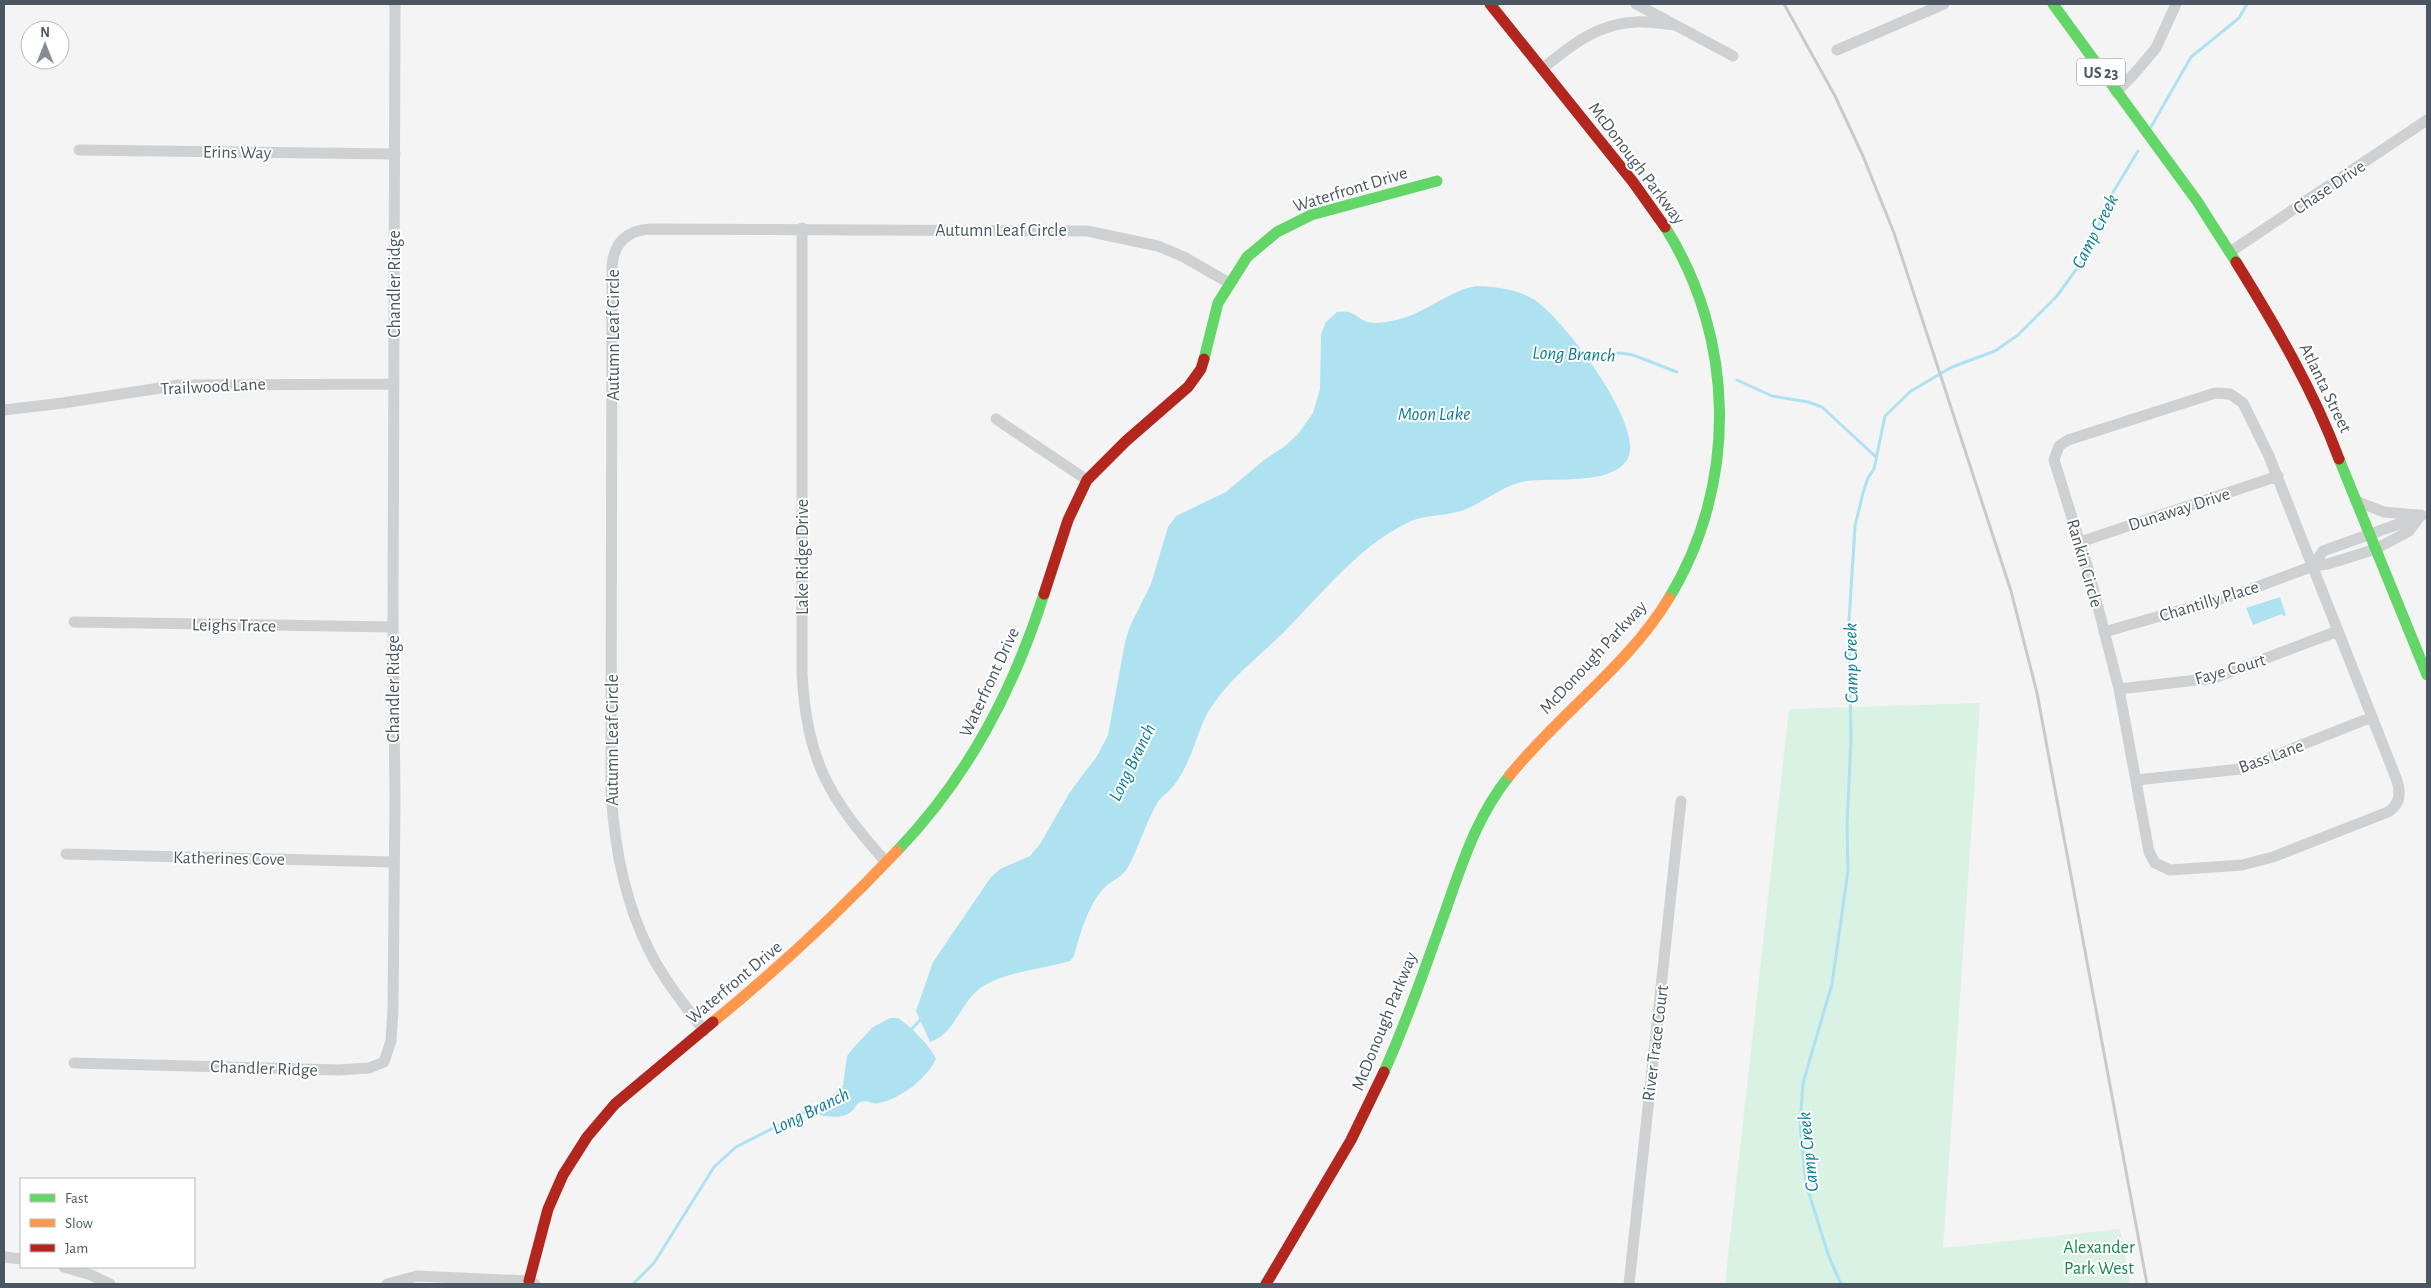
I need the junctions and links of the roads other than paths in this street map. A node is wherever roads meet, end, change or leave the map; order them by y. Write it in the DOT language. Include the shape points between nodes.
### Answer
graph roads {
  1 [pos="395,4"];
  2 [pos="1490,4"];
  3 [pos="1636,4"];
  4 [pos="1944,4"];
  5 [pos="2053,4"];
  6 [pos="2176,4"];
  7 [pos="1675,25"];
  8 [pos="1837,50"];
  9 [pos="1733,56"];
  10 [pos="1542,69"];
  11 [pos="2116,92"];
  12 [pos="2427,120"];
  13 [pos="79,150"];
  14 [pos="394,154"];
  15 [pos="1437,181"];
  16 [pos="802,228"];
  17 [pos="2230,252"];
  18 [pos="1229,283"];
  19 [pos="394,384"];
  20 [pos="4,410"];
  21 [pos="996,419"];
  22 [pos="2278,476"];
  23 [pos="1087,480"];
  24 [pos="2356,501"];
  25 [pos="2424,514"];
  26 [pos="2370,534"];
  27 [pos="2080,542"];
  28 [pos="2376,549"];
  29 [pos="2313,566"];
  30 [pos="74,622"];
  31 [pos="393,627"];
  32 [pos="2338,631"];
  33 [pos="2104,632"];
  34 [pos="2427,675"];
  35 [pos="2119,689"];
  36 [pos="2372,717"];
  37 [pos="2136,780"];
  38 [pos="1681,801"];
  39 [pos="66,854"];
  40 [pos="393,862"];
  41 [pos="886,862"];
  42 [pos="704,1031"];
  43 [pos="74,1063"];
  44 [pos="6,1257"];
  45 [pos="20,1259"];
  46 [pos="68,1268"];
  47 [pos="532,1283"];
  48 [pos="110,1284"];
  49 [pos="386,1284"];
  50 [pos="1266,1284"];
  51 [pos="1629,1284"];
  1 -- 14 [label="street, Chandler Ridge"];
  2 -- 10 [label="street, McDonough Parkway"];
  3 -- 7 [label="street"];
  4 -- 8 [label="street"];
  5 -- 11 [label="street, US 23"];
  6 -- 11 [label="street" via="2156,48"];
  7 -- 9 [label="street"];
  7 -- 10 [label="street" via="1636,22 1609,26 1579,39"];
  10 -- 50 [label="street, McDonough Parkway" via="1658,215 1685,261 1699,294 1715,348 1721,392 1720,442 1712,492 1701,531 1665,604 1638,639 1528,752 1490,804 1465,854 1405,1024 1379,1085 1353,1137"];
  11 -- 17 [label="street, Atlanta Street / US 23" via="2197,201"];
  12 -- 17 [label="street, Chase Drive"];
  13 -- 14 [label="street, Erins Way"];
  14 -- 19 [label="street, Chandler Ridge"];
  15 -- 18 [label="street, Waterfront Drive" via="1311,216 1277,232 1247,257"];
  16 -- 18 [label="street, Autumn Leaf Circle" via="1087,231 1158,246"];
  16 -- 41 [label="street, Lake Ridge Drive" via="802,673 806,719 811,745 828,786 853,824"];
  16 -- 42 [label="street, Autumn Leaf Circle" via="641,229 623,238 612,262 611,790 614,829 625,884 650,952"];
  17 -- 24 [label="street, Atlanta Street / US 23" via="2277,328 2325,420"];
  18 -- 23 [label="street, Waterfront Drive" via="1218,304 1201,369"];
  19 -- 20 [label="street, Trailwood Lane" via="179,384 63,404"];
  19 -- 31 [label="street, Chandler Ridge"];
  21 -- 23 [label="street"];
  22 -- 27 [label="street, Dunaway Drive"];
  22 -- 27 [label="street, Rankin Circle" via="2243,403 2230,394 2215,394 2074,438 2059,446 2054,460"];
  22 -- 29 [label="street, Rankin Circle"];
  23 -- 41 [label="street, Waterfront Drive" via="1068,520 1030,638 994,719 976,752 946,794"];
  24 -- 25 [label="street" via="2384,512"];
  24 -- 26 [label="street, Atlanta Street / US 23"];
  25 -- 26 [label="street, Chantilly Place"];
  25 -- 28 [label="street, Chantilly Place" via="2409,531"];
  26 -- 28 [label="street, Atlanta Street / US 23"];
  26 -- 29 [label="street, Chantilly Place" via="2323,551"];
  27 -- 33 [label="street, Rankin Circle"];
  28 -- 29 [label="street, Chantilly Place"];
  28 -- 34 [label="street, Atlanta Street / US 23"];
  29 -- 32 [label="street, Rankin Circle"];
  29 -- 33 [label="street, Chantilly Place" via="2238,594"];
  30 -- 31 [label="street, Leighs Trace"];
  31 -- 40 [label="street, Chandler Ridge"];
  32 -- 35 [label="street, Faye Court" via="2224,675"];
  32 -- 36 [label="street, Rankin Circle"];
  33 -- 35 [label="street, Rankin Circle"];
  35 -- 37 [label="street, Rankin Circle"];
  36 -- 37 [label="street, Bass Lane" via="2241,769"];
  36 -- 37 [label="street, Rankin Circle" via="2399,785 2395,806 2258,862 2174,871 2160,867 2149,852"];
  38 -- 51 [label="street, River Trace Court"];
  39 -- 40 [label="street, Katherines Cove"];
  40 -- 43 [label="street, Chandler Ridge" via="393,1009 391,1041 384,1062 369,1068 338,1070"];
  41 -- 42 [label="street, Waterfront Drive" via="809,940"];
  42 -- 47 [label="street, Waterfront Drive" via="615,1104 588,1137 563,1175 548,1209"];
  44 -- 45 [label="street"];
  46 -- 48 [label="street" via="91,1274"];
  47 -- 49 [label="street" via="416,1276"];
}
